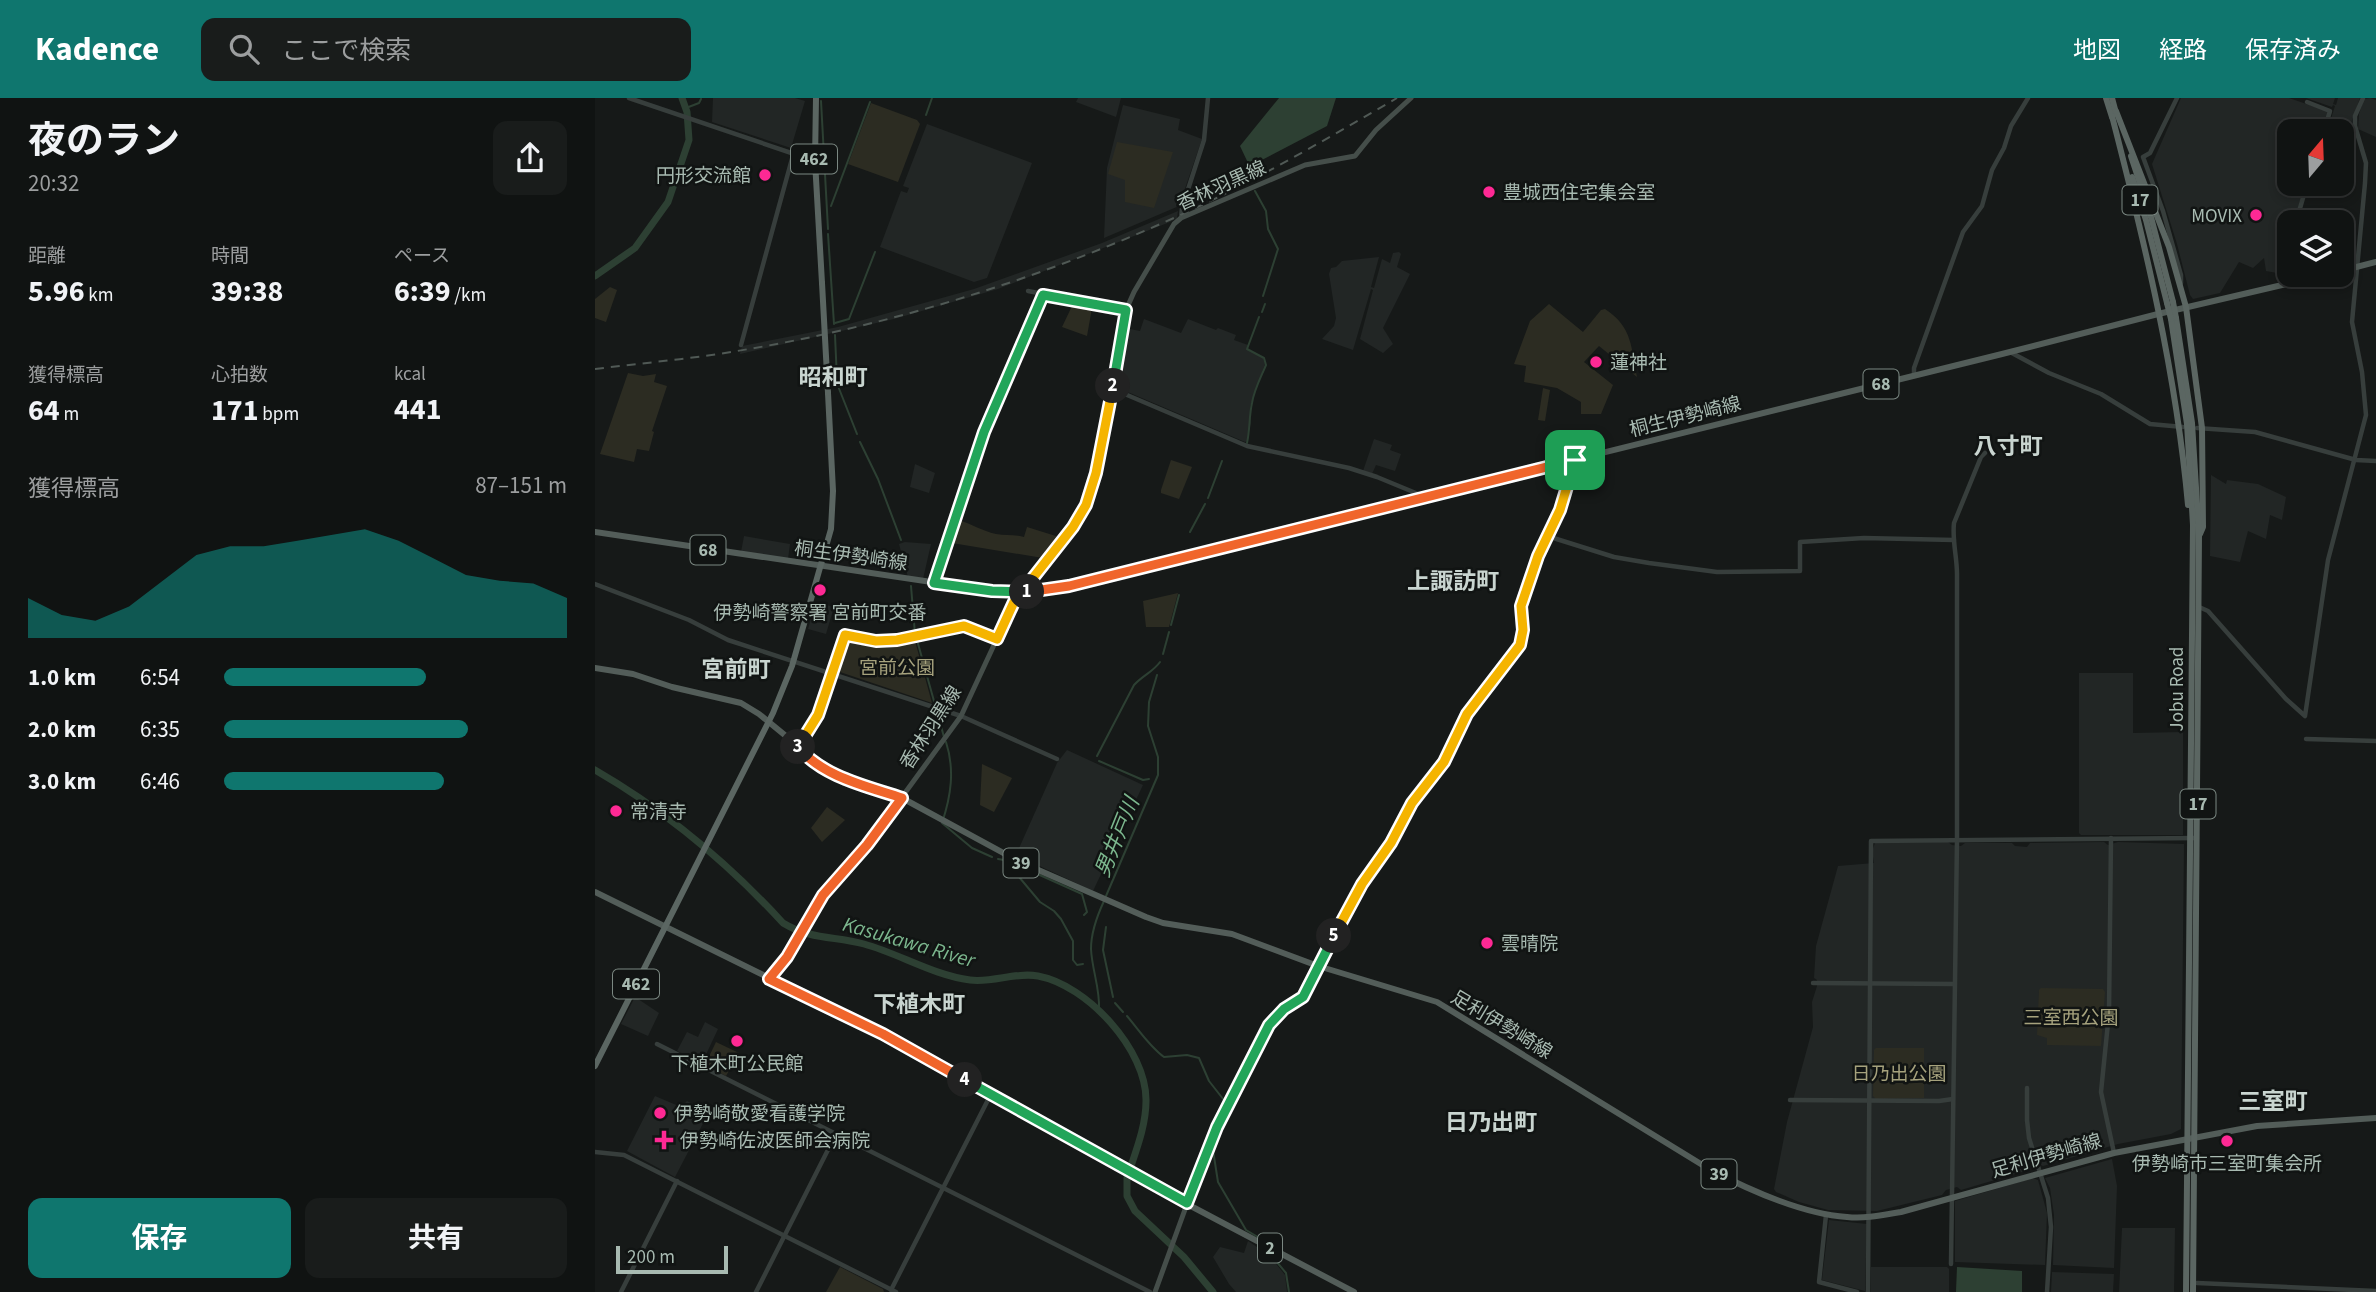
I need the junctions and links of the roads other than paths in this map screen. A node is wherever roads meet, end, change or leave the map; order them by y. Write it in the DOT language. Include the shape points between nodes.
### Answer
graph roads {
  1 [pos="629,98"];
  2 [pos="815,98"];
  3 [pos="1207,98"];
  4 [pos="1411,98"];
  5 [pos="2028,98"];
  6 [pos="2106,98"];
  7 [pos="2112,98"];
  8 [pos="2177,98"];
  9 [pos="2363,98"];
  10 [pos="2307,102"];
  11 [pos="2114,113"];
  12 [pos="2328,119"];
  13 [pos="793,155"];
  14 [pos="815,161"];
  15 [pos="1181,218"];
  16 [pos="2376,262"];
  17 [pos="2358,267"];
  18 [pos="2354,268"];
  19 [pos="2181,283"];
  20 [pos="2277,283"];
  21 [pos="1028,291"];
  22 [pos="1043,295"];
  23 [pos="2186,307"];
  24 [pos="1126,310"];
  25 [pos="2158,314"];
  26 [pos="2173,319"];
  27 [pos="741,345"];
  28 [pos="2010,352"];
  29 [pos="1914,376"];
  30 [pos="1113,389"];
  31 [pos="2182,427"];
  32 [pos="2199,428"];
  33 [pos="1985,453"];
  34 [pos="1575,460"];
  35 [pos="2356,460"];
  36 [pos="2376,461"];
  37 [pos="1424,496"];
  38 [pos="595,533"];
  39 [pos="1548,536"];
  40 [pos="2199,536"];
  41 [pos="1954,540"];
  42 [pos="2193,550"];
  43 [pos="821,566"];
  44 [pos="934,583"];
  45 [pos="595,584"];
  46 [pos="1021,592"];
  47 [pos="2195,605"];
  48 [pos="997,639"];
  49 [pos="793,660"];
  50 [pos="595,668"];
  51 [pos="832,673"];
  52 [pos="961,716"];
  53 [pos="768,722"];
  54 [pos="2305,739"];
  55 [pos="2376,741"];
  56 [pos="798,748"];
  57 [pos="1057,759"];
  58 [pos="902,798"];
  59 [pos="2111,838"];
  60 [pos="2194,838"];
  61 [pos="1957,840"];
  62 [pos="595,892"];
  63 [pos="665,928"];
  64 [pos="1318,966"];
  65 [pos="769,979"];
  66 [pos="1813,983"];
  67 [pos="1871,983"];
  68 [pos="1955,984"];
  69 [pos="657,1044"];
  70 [pos="595,1066"];
  71 [pos="2027,1088"];
  72 [pos="991,1094"];
  73 [pos="1953,1099"];
  74 [pos="1790,1100"];
  75 [pos="1870,1101"];
  76 [pos="2376,1118"];
  77 [pos="836,1134"];
  78 [pos="2191,1139"];
  79 [pos="595,1152"];
  80 [pos="2114,1153"];
  81 [pos="2040,1173"];
  82 [pos="677,1181"];
  83 [pos="944,1188"];
  84 [pos="1951,1198"];
  85 [pos="1187,1203"];
  86 [pos="1826,1215"];
  87 [pos="1869,1217"];
  88 [pos="785,1236"];
  89 [pos="1951,1264"];
  90 [pos="2197,1283"];
  91 [pos="892,1291"];
  92 [pos="2376,1291"];
  93 [pos="621,1292"];
  94 [pos="756,1292"];
  95 [pos="1150,1292"];
  96 [pos="1155,1292"];
  97 [pos="1354,1292"];
  98 [pos="1857,1292"];
  99 [pos="1868,1292"];
  100 [pos="2047,1292"];
  101 [pos="2186,1292"];
  102 [pos="2193,1292"];
  1 -- 13 [label="street"];
  2 -- 14 [label="highway, 462"];
  3 -- 15 [label="street" via="1204,140"];
  4 -- 15 [label="main road, 香林羽黒線" via="1355,156 1305,165"];
  5 -- 29 [label="street" via="1992,170 1982,206 1963,232"];
  6 -- 11 [label="highway, Jobu Road / 17"];
  7 -- 11 [label="highway, Jobu Road / 17"];
  8 -- 19 [label="street" via="2150,153 2143,157 2168,226"];
  9 -- 17 [label="street" via="2355,120 2366,163"];
  10 -- 12 [label="street" via="2330,111"];
  11 -- 19 [label="highway"];
  11 -- 25 [label="highway"];
  11 -- 26 [label="highway, Jobu Road / 17, bridge" via="2151,217"];
  13 -- 14 [label="street"];
  13 -- 27 [label="street"];
  14 -- 43 [label="highway, 462, bridge" via="834,503"];
  15 -- 24 [label="main road, 香林羽黒線"];
  16 -- 17 [label="main road"];
  17 -- 18 [label="main road"];
  17 -- 35 [label="street" via="2352,322 2366,415"];
  19 -- 23 [label="highway"];
  20 -- 23 [label="main road, 桐生伊勢崎線 / 68"];
  21 -- 22 [label="street"];
  22 -- 24 [label="street"];
  22 -- 44 [label="street" via="984,432"];
  23 -- 25 [label="main road, 桐生伊勢崎線 / 68"];
  23 -- 32 [label="highway"];
  24 -- 30 [label="main road, 香林羽黒線"];
  25 -- 28 [label="main road, 桐生伊勢崎線 / 68"];
  25 -- 31 [label="highway"];
  26 -- 40 [label="highway, Jobu Road / 17" via="2192,423"];
  26 -- 42 [label="highway, Jobu Road / 17" via="2187,424"];
  28 -- 29 [label="main road, 桐生伊勢崎線 / 68"];
  28 -- 31 [label="street" via="2101,394 2150,424"];
  29 -- 34 [label="main road, 桐生伊勢崎線 / 68"];
  30 -- 37 [label="street" via="1247,446 1349,468"];
  30 -- 46 [label="main road, 香林羽黒線" via="1086,505"];
  31 -- 42 [label="highway"];
  32 -- 35 [label="street" via="2255,432"];
  32 -- 40 [label="highway" via="2203,527"];
  33 -- 41 [label="street" via="1954,523"];
  34 -- 37 [label="main road, 桐生伊勢崎線 / 68"];
  34 -- 39 [label="street"];
  35 -- 36 [label="street"];
  35 -- 47 [label="street" via="2328,560 2305,716 2208,611"];
  37 -- 46 [label="main road, 桐生伊勢崎線 / 68" via="1069,586"];
  38 -- 43 [label="main road, 桐生伊勢崎線 / 68"];
  39 -- 41 [label="street" via="1630,560 1717,572 1800,571 1800,542"];
  39 -- 64 [label="street" via="1521,606 1520,645 1467,714 1437,773 1412,803 1362,884"];
  40 -- 47 [label="highway, Jobu Road / 17"];
  41 -- 61 [label="street"];
  42 -- 47 [label="highway, Jobu Road / 17"];
  43 -- 44 [label="main road, 桐生伊勢崎線 / 68"];
  43 -- 49 [label="highway, 462"];
  44 -- 46 [label="main road, 桐生伊勢崎線 / 68"];
  45 -- 49 [label="street" via="728,639"];
  46 -- 48 [label="main road, 香林羽黒線"];
  47 -- 60 [label="highway, Jobu Road / 17"];
  47 -- 60 [label="highway, Jobu Road / 17" via="2189,808"];
  48 -- 51 [label="street" via="964,626 897,640 845,635"];
  48 -- 52 [label="main road, 香林羽黒線"];
  49 -- 51 [label="street"];
  49 -- 53 [label="highway, 462"];
  50 -- 53 [label="main road, 足利伊勢崎線 / 39" via="735,701"];
  51 -- 52 [label="street"];
  51 -- 56 [label="street" via="818,715"];
  52 -- 57 [label="street"];
  52 -- 58 [label="main road, 香林羽黒線"];
  53 -- 56 [label="main road, 足利伊勢崎線 / 39"];
  53 -- 63 [label="highway, 462"];
  54 -- 55 [label="street"];
  56 -- 58 [label="main road, 足利伊勢崎線 / 39" via="837,776"];
  58 -- 64 [label="main road, 足利伊勢崎線 / 39" via="1020,862 1156,921 1232,934"];
  58 -- 65 [label="main road, 香林羽黒線" via="823,895"];
  59 -- 60 [label="street"];
  59 -- 61 [label="street"];
  59 -- 80 [label="street" via="2109,1013 2101,1092"];
  60 -- 78 [label="highway, Jobu Road / 17"];
  61 -- 67 [label="street" via="1871,841"];
  61 -- 68 [label="street"];
  62 -- 63 [label="main road, 2"];
  63 -- 65 [label="main road, 2"];
  63 -- 70 [label="highway, 462"];
  64 -- 85 [label="street" via="1303,997 1269,1025 1217,1127"];
  64 -- 86 [label="main road, 足利伊勢崎線 / 39" via="1448,1008 1725,1177"];
  65 -- 72 [label="main road, 2" via="872,1028"];
  66 -- 67 [label="street"];
  67 -- 68 [label="street"];
  67 -- 75 [label="street"];
  68 -- 73 [label="street"];
  69 -- 77 [label="street"];
  71 -- 81 [label="street" via="2029,1138"];
  72 -- 83 [label="street"];
  72 -- 85 [label="main road, 2"];
  73 -- 75 [label="street"];
  73 -- 84 [label="street"];
  74 -- 75 [label="street"];
  75 -- 87 [label="street"];
  76 -- 78 [label="main road, 足利伊勢崎線 / 39" via="2257,1126"];
  77 -- 83 [label="street"];
  77 -- 88 [label="street"];
  78 -- 80 [label="main road, 足利伊勢崎線 / 39"];
  78 -- 101 [label="highway, Jobu Road / 17"];
  78 -- 102 [label="highway, Jobu Road / 17"];
  79 -- 82 [label="street" via="624,1155"];
  80 -- 81 [label="main road, 足利伊勢崎線 / 39"];
  81 -- 84 [label="main road, 足利伊勢崎線 / 39"];
  81 -- 100 [label="street" via="2051,1227"];
  82 -- 88 [label="street"];
  82 -- 93 [label="street"];
  83 -- 91 [label="street"];
  83 -- 95 [label="street"];
  84 -- 87 [label="main road, 足利伊勢崎線 / 39"];
  84 -- 89 [label="street"];
  85 -- 96 [label="main road"];
  85 -- 97 [label="main road, 2"];
  86 -- 87 [label="main road, 足利伊勢崎線 / 39"];
  86 -- 98 [label="street" via="1819,1282"];
  87 -- 99 [label="street"];
  88 -- 91 [label="street"];
  88 -- 94 [label="street"];
  90 -- 92 [label="street"];
}
